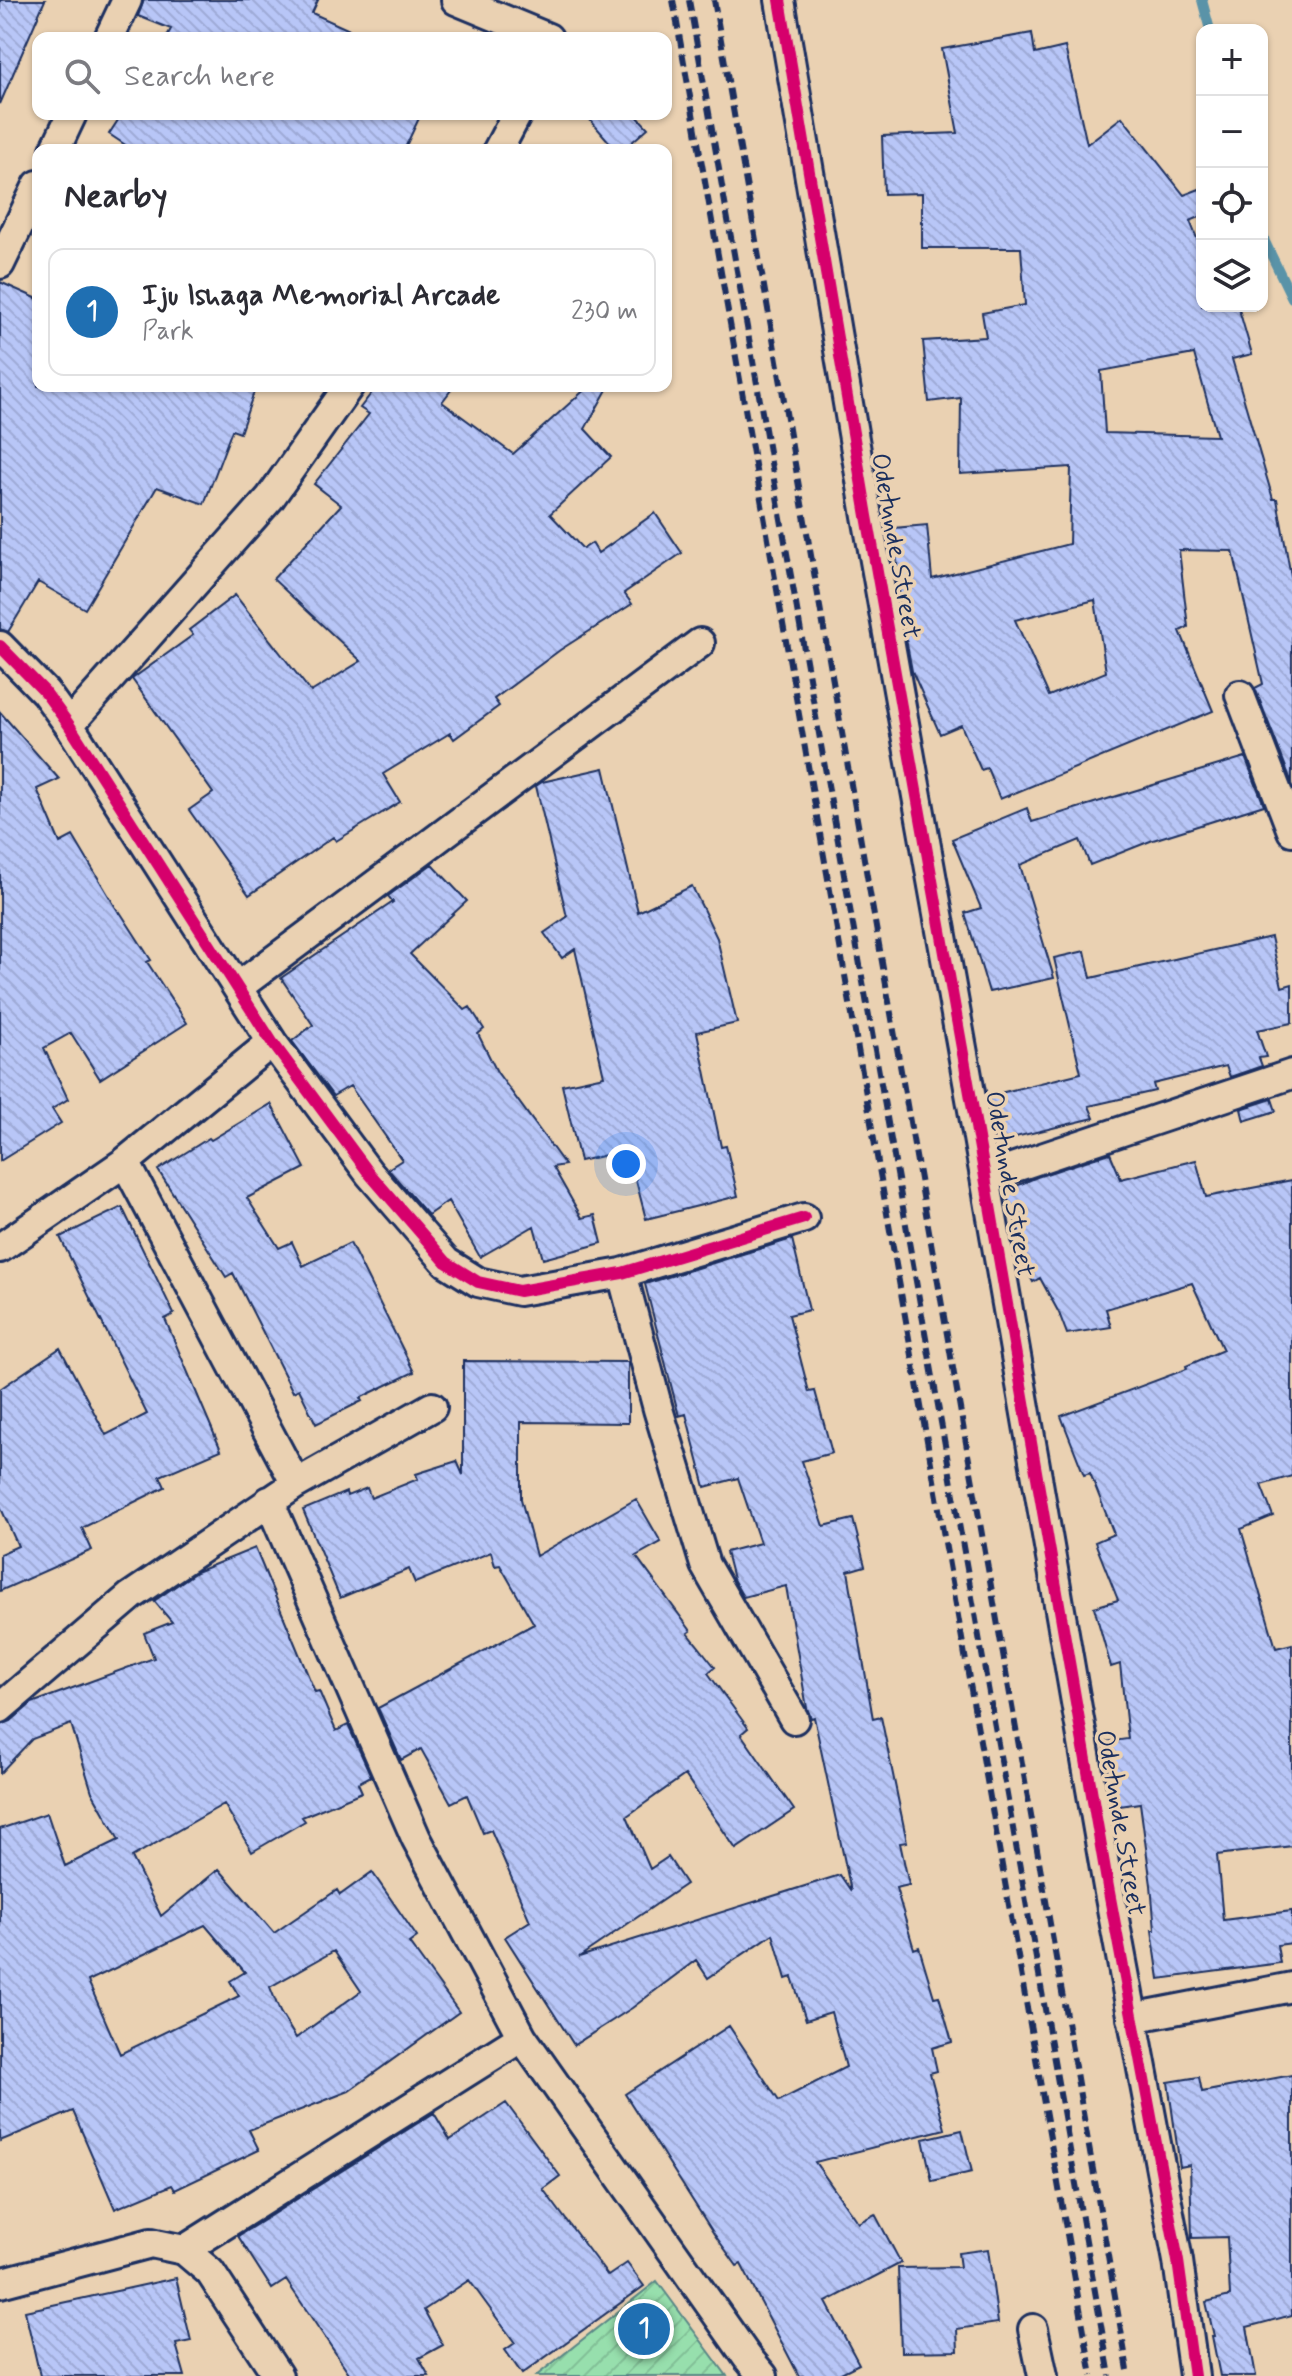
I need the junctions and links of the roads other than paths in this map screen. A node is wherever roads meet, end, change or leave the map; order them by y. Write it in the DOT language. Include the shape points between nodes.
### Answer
graph roads {
  1 [pos="127,0"];
  2 [pos="456,0"];
  3 [pos="780,0"];
  4 [pos="112,32"];
  5 [pos="533,32"];
  6 [pos="69,120"];
  7 [pos="514,120"];
  8 [pos="58,144"];
  9 [pos="501,144"];
  10 [pos="32,197"];
  11 [pos="0,264"];
  12 [pos="345,392"];
  13 [pos="700,643"];
  14 [pos="0,646"];
  15 [pos="1240,695"];
  16 [pos="69,725"];
  17 [pos="1292,831"];
  18 [pos="238,987"];
  19 [pos="272,1042"];
  20 [pos="1292,1074"];
  21 [pos="125,1162"];
  22 [pos="985,1177"];
  23 [pos="804,1218"];
  24 [pos="0,1248"];
  25 [pos="622,1273"];
  26 [pos="432,1407"];
  27 [pos="296,1484"];
  28 [pos="269,1501"];
  29 [pos="0,1708"];
  30 [pos="794,1719"];
  31 [pos="1292,1987"];
  32 [pos="1132,2018"];
  33 [pos="522,2037"];
  34 [pos="184,2250"];
  35 [pos="0,2283"];
  36 [pos="1033,2329"];
  37 [pos="278,2376"];
  38 [pos="763,2376"];
  39 [pos="1043,2376"];
  40 [pos="1194,2376"];
  1 -- 4 [label="street"];
  2 -- 5 [label="street"];
  3 -- 22 [label="street, Odetunde Street"];
  6 -- 8 [label="street"];
  7 -- 9 [label="street"];
  10 -- 11 [label="street"];
  12 -- 16 [label="street" via="270,498"];
  13 -- 18 [label="street"];
  14 -- 16 [label="street"];
  15 -- 17 [label="street"];
  16 -- 18 [label="street"];
  18 -- 19 [label="street"];
  19 -- 21 [label="street"];
  19 -- 25 [label="street" via="369,1173 446,1262 478,1282 519,1291"];
  20 -- 22 [label="street"];
  21 -- 24 [label="street"];
  21 -- 27 [label="street"];
  22 -- 32 [label="street, Odetunde Street"];
  23 -- 25 [label="street"];
  25 -- 30 [label="street" via="705,1565"];
  26 -- 27 [label="street"];
  27 -- 28 [label="street"];
  28 -- 29 [label="street" via="131,1596"];
  28 -- 33 [label="street" via="416,1838"];
  31 -- 32 [label="street"];
  32 -- 40 [label="street, Odetunde Street"];
  33 -- 34 [label="street"];
  33 -- 38 [label="street"];
  34 -- 35 [label="street" via="151,2243"];
  34 -- 37 [label="street" via="210,2272"];
  36 -- 39 [label="street"];
}
